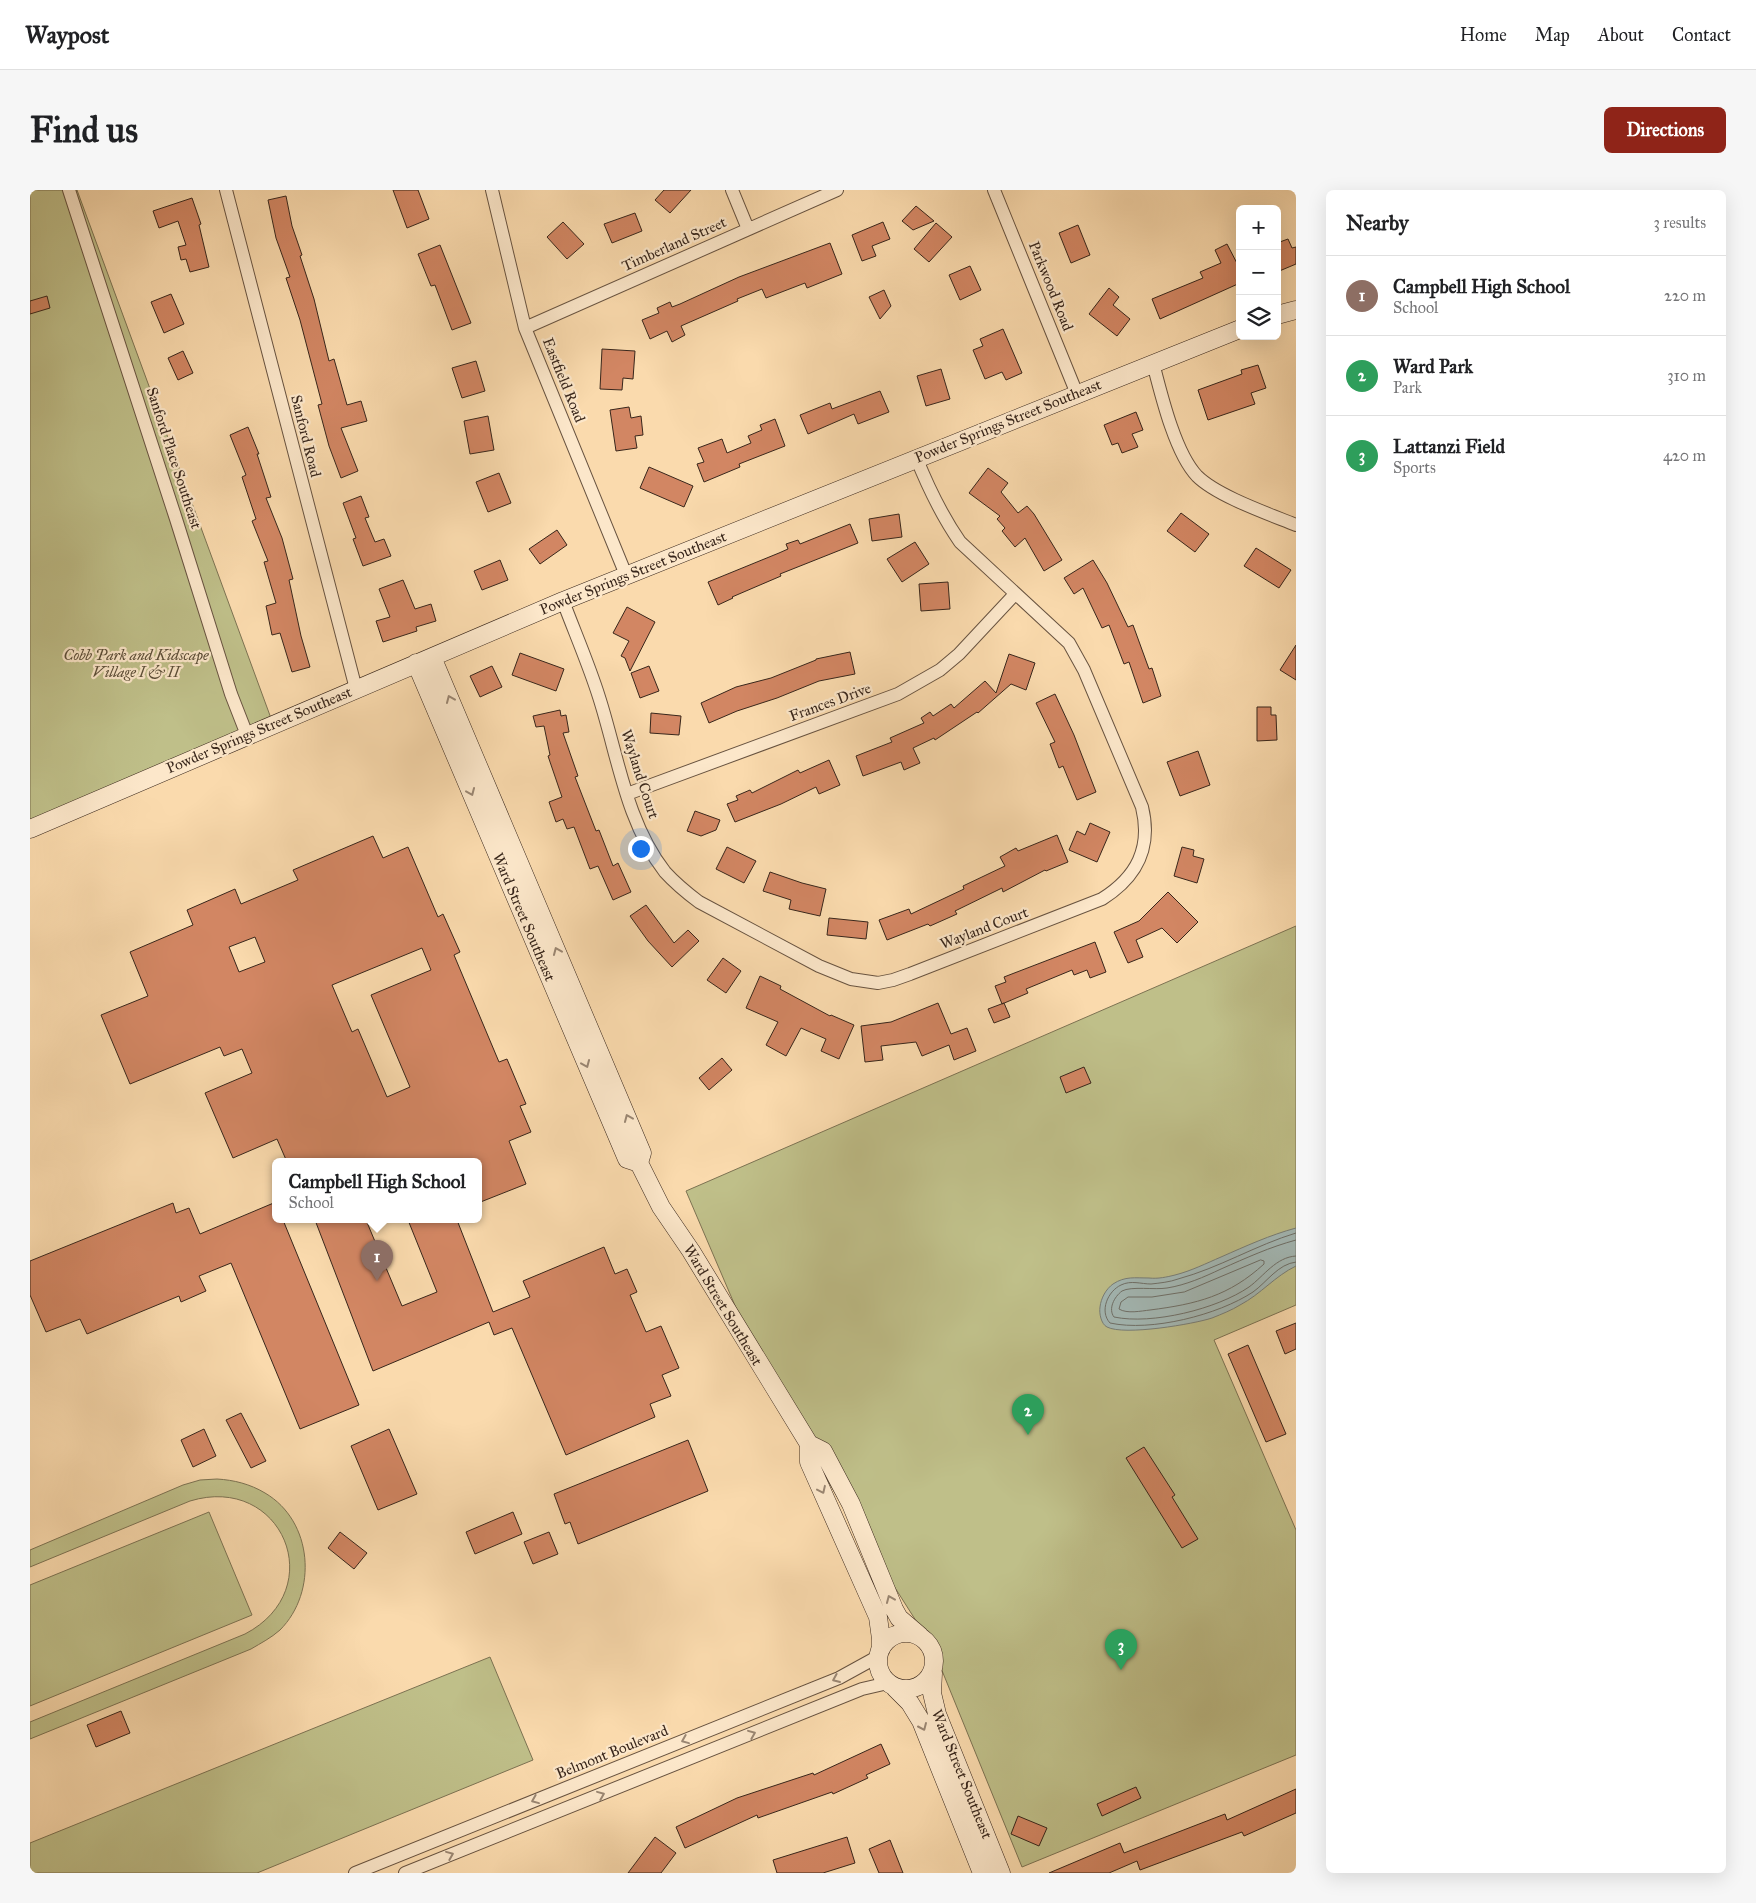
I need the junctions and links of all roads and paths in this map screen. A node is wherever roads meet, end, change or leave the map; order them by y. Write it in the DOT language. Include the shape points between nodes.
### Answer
graph roads {
  1 [pos="69,190"];
  2 [pos="226,190"];
  3 [pos="492,190"];
  4 [pos="732,190"];
  5 [pos="837,190"];
  6 [pos="994,190"];
  7 [pos="748,229"];
  8 [pos="1296,310"];
  9 [pos="1281,314"];
  10 [pos="525,328"];
  11 [pos="1236,330"];
  12 [pos="1153,363"];
  13 [pos="1077,394"];
  14 [pos="916,457"];
  15 [pos="1296,525"];
  16 [pos="626,575"];
  17 [pos="1015,594"];
  18 [pos="563,601"];
  19 [pos="432,656"];
  20 [pos="416,663"];
  21 [pos="356,689"];
  22 [pos="247,735"];
  23 [pos="627,794"];
  24 [pos="30,828"];
  25 [pos="639,1163"];
  26 [pos="809,1444"];
  27 [pos="920,1636"];
  28 [pos="880,1652"];
  29 [pos="933,1673"];
  30 [pos="892,1685"];
  31 [pos="355,1873"];
  32 [pos="405,1873"];
  33 [pos="982,1873"];
  34 [pos="1001,1873"];
  1 -- 22 [label="street, Sanford Place Southeast"];
  2 -- 21 [label="street, Sanford Road"];
  3 -- 10 [label="street, Eastfield Road"];
  4 -- 7 [label="street"];
  5 -- 7 [label="street, Timberland Street"];
  6 -- 13 [label="street, Parkwood Road"];
  7 -- 10 [label="street, Timberland Street"];
  8 -- 9 [label="street"];
  10 -- 16 [label="street, Eastfield Road"];
  11 -- 12 [label="street, Powder Springs Street Southeast"];
  12 -- 13 [label="street, Powder Springs Street Southeast"];
  12 -- 15 [label="street" via="1174,434 1196,476 1216,491"];
  13 -- 14 [label="street, Powder Springs Street Southeast"];
  14 -- 16 [label="street, Powder Springs Street Southeast"];
  14 -- 17 [label="street, Wayland Court" via="935,501 960,542"];
  16 -- 18 [label="street, Powder Springs Street Southeast"];
  17 -- 23 [label="street, Frances Drive" via="940,670 898,694"];
  17 -- 23 [label="street, Wayland Court" via="1069,643 1084,670 1142,807 1146,836 1136,866 1117,890 1102,899 893,980 865,982 836,974 688,894 652,853"];
  18 -- 19 [label="street, Powder Springs Street Southeast"];
  18 -- 23 [label="street, Wayland Court" via="600,698"];
  19 -- 20 [label="street, Powder Springs Street Southeast"];
  25 -- 19 [label="street, Ward Street Southeast, one-way" via="642,1153"];
  20 -- 21 [label="street, Powder Springs Street Southeast"];
  20 -- 25 [label="street, Ward Street Southeast, one-way" via="628,1158"];
  21 -- 22 [label="street, Powder Springs Street Southeast"];
  22 -- 24 [label="street, Powder Springs Street Southeast"];
  25 -- 26 [label="street, Ward Street Southeast" via="662,1207"];
  27 -- 26 [label="street, Ward Street Southeast, one-way" via="899,1618 851,1504 823,1451"];
  26 -- 28 [label="street, Ward Street Southeast, one-way" via="809,1462 878,1617 882,1639"];
  27 -- 28 [label="street" via="900,1634 889,1639"];
  27 -- 29 [label="street, Ward Street Southeast" via="933,1652"];
  28 -- 30 [label="street, Ward Street Southeast" via="880,1672"];
  28 -- 31 [label="street, Belmont Boulevard, one-way" via="839,1678"];
  29 -- 30 [label="street" via="917,1688 906,1690"];
  29 -- 34 [label="street, Ward Street Southeast" via="932,1693 937,1714"];
  32 -- 30 [label="street, one-way" via="862,1689"];
  30 -- 33 [label="street, Ward Street Southeast, one-way" via="910,1703 921,1722"];
}
